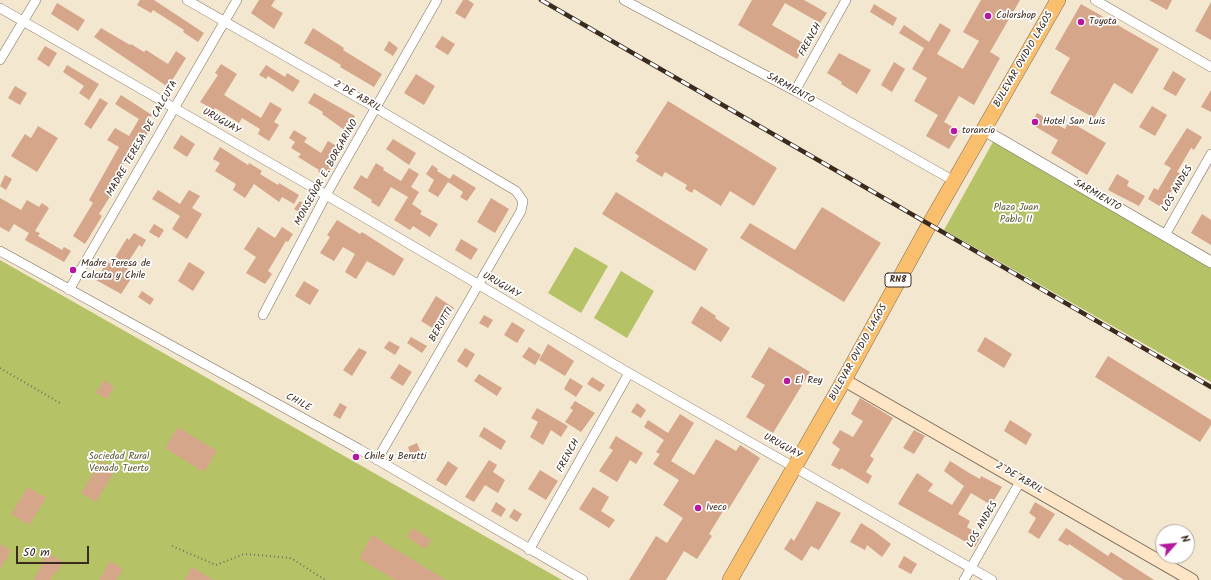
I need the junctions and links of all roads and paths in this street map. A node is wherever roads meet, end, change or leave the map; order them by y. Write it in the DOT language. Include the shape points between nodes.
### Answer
graph roads {
  1 [pos="36,0"];
  2 [pos="187,0"];
  3 [pos="237,0"];
  4 [pos="437,0"];
  5 [pos="624,0"];
  6 [pos="846,0"];
  7 [pos="1058,0"];
  8 [pos="1095,0"];
  9 [pos="641,4"];
  10 [pos="0,8"];
  11 [pos="23,21"];
  12 [pos="224,22"];
  13 [pos="0,60"];
  14 [pos="1211,67"];
  15 [pos="794,91"];
  16 [pos="173,107"];
  17 [pos="376,108"];
  18 [pos="984,130"];
  19 [pos="1211,154"];
  20 [pos="954,181"];
  21 [pos="326,195"];
  22 [pos="523,201"];
  23 [pos="1165,236"];
  24 [pos="0,251"];
  25 [pos="1211,262"];
  26 [pos="478,286"];
  27 [pos="69,290"];
  28 [pos="263,315"];
  29 [pos="0,368"];
  30 [pos="629,373"];
  31 [pos="844,380"];
  32 [pos="60,403"];
  33 [pos="377,460"];
  34 [pos="795,467"];
  35 [pos="1021,480"];
  36 [pos="172,546"];
  37 [pos="529,550"];
  38 [pos="971,568"];
  39 [pos="567,576"];
  40 [pos="325,580"];
  41 [pos="583,580"];
  42 [pos="730,580"];
  43 [pos="964,580"];
  44 [pos="992,580"];
  45 [pos="1192,580"];
  1 -- 11 [label="street"];
  2 -- 12 [label="street, 2 DE ABRIL"];
  3 -- 12 [label="street, MADRE TERESA DE CALCUTA"];
  4 -- 17 [label="street, MONSEÑOR E. BORGARINO"];
  5 -- 9 [label="street, SARMIENTO"];
  6 -- 15 [label="street, FRENCH"];
  7 -- 18 [label="highway, BULEVAR OVIDIO LAGOS / RN8"];
  8 -- 14 [label="street"];
  9 -- 15 [label="street, SARMIENTO"];
  10 -- 11 [label="street, URUGUAY"];
  11 -- 13 [label="street"];
  11 -- 16 [label="street, URUGUAY"];
  12 -- 16 [label="street, MADRE TERESA DE CALCUTA"];
  12 -- 17 [label="street, 2 DE ABRIL"];
  15 -- 20 [label="street, SARMIENTO"];
  16 -- 21 [label="street, URUGUAY"];
  16 -- 27 [label="street, MADRE TERESA DE CALCUTA"];
  17 -- 21 [label="street, MONSEÑOR E. BORGARINO"];
  17 -- 22 [label="street, 2 DE ABRIL" via="516,191"];
  18 -- 20 [label="highway, BULEVAR OVIDIO LAGOS / RN8"];
  18 -- 23 [label="street, SARMIENTO"];
  19 -- 23 [label="street, LOS ANDES"];
  20 -- 31 [label="highway, BULEVAR OVIDIO LAGOS / RN8"];
  21 -- 26 [label="street, URUGUAY"];
  21 -- 28 [label="street, MONSEÑOR E. BORGARINO"];
  22 -- 26 [label="street, BERUTTI" via="521,211"];
  23 -- 25 [label="street, SARMIENTO"];
  24 -- 27 [label="street, CHILE"];
  26 -- 30 [label="street, URUGUAY"];
  26 -- 33 [label="street, BERUTTI"];
  27 -- 33 [label="street, CHILE"];
  29 -- 32 [label="path"];
  30 -- 34 [label="street, URUGUAY"];
  30 -- 37 [label="street, FRENCH"];
  31 -- 34 [label="highway, BULEVAR OVIDIO LAGOS / RN8"];
  31 -- 35 [label="main road, 2 DE ABRIL"];
  33 -- 37 [label="street, CHILE"];
  34 -- 38 [label="street, URUGUAY"];
  34 -- 42 [label="highway, BULEVAR OVIDIO LAGOS / RN8"];
  35 -- 38 [label="street, LOS ANDES"];
  35 -- 45 [label="main road, 2 DE ABRIL"];
  36 -- 40 [label="path" via="216,565 244,554 291,558"];
  37 -- 39 [label="street, CHILE"];
  38 -- 43 [label="street, LOS ANDES"];
  38 -- 44 [label="street, URUGUAY"];
  39 -- 41 [label="street, CHILE"];
}
